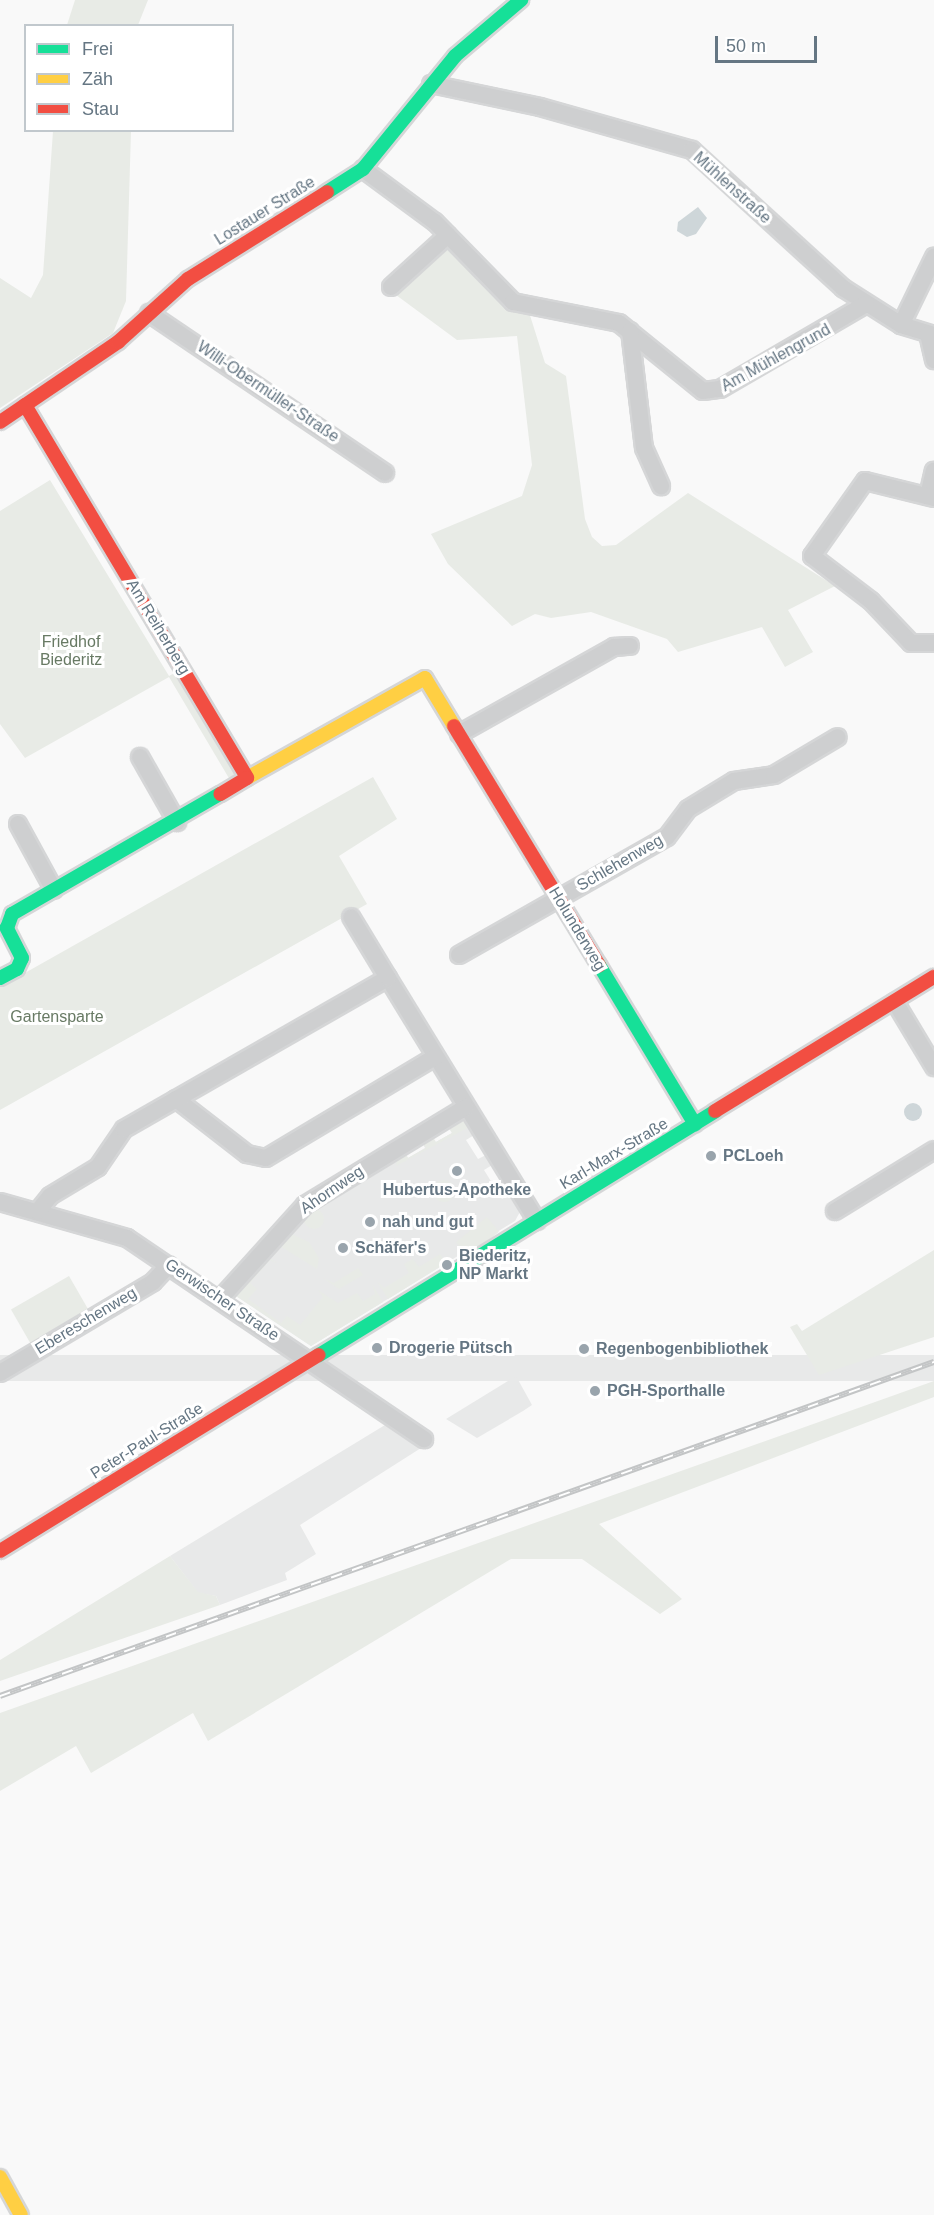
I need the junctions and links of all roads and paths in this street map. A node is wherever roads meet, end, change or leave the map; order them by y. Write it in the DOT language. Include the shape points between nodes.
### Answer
graph roads {
  1 [pos="521,0"];
  2 [pos="431,84"];
  3 [pos="363,169"];
  4 [pos="448,235"];
  5 [pos="934,257"];
  6 [pos="391,287"];
  7 [pos="866,304"];
  8 [pos="149,313"];
  9 [pos="901,325"];
  10 [pos="630,331"];
  11 [pos="931,335"];
  12 [pos="934,360"];
  13 [pos="25,405"];
  14 [pos="0,422"];
  15 [pos="934,471"];
  16 [pos="385,473"];
  17 [pos="661,486"];
  18 [pos="931,497"];
  19 [pos="934,643"];
  20 [pos="630,646"];
  21 [pos="459,734"];
  22 [pos="838,737"];
  23 [pos="140,757"];
  24 [pos="247,778"];
  25 [pos="177,822"];
  26 [pos="18,824"];
  27 [pos="54,890"];
  28 [pos="558,898"];
  29 [pos="351,917"];
  30 [pos="459,955"];
  31 [pos="934,977"];
  32 [pos="0,978"];
  33 [pos="388,978"];
  34 [pos="895,1002"];
  35 [pos="435,1057"];
  36 [pos="934,1067"];
  37 [pos="176,1099"];
  38 [pos="466,1107"];
  39 [pos="695,1124"];
  40 [pos="934,1150"];
  41 [pos="0,1202"];
  42 [pos="38,1211"];
  43 [pos="835,1211"];
  44 [pos="537,1221"];
  45 [pos="169,1265"];
  46 [pos="220,1299"];
  47 [pos="311,1359"];
  48 [pos="0,1373"];
  49 [pos="424,1439"];
  50 [pos="0,1551"];
  51 [pos="0,2177"];
  52 [pos="21,2215"];
  1 -- 2 [label="street, Lostauer Straße" via="468,42"];
  2 -- 3 [label="street, Lostauer Straße"];
  2 -- 7 [label="street, Mühlenstraße" via="561,113 692,150"];
  3 -- 4 [label="street, Am Mühlengrund"];
  3 -- 8 [label="street, Lostauer Straße" via="188,279"];
  4 -- 6 [label="street"];
  4 -- 10 [label="street, Am Mühlengrund" via="513,302 585,312"];
  5 -- 9 [label="street"];
  7 -- 9 [label="street, Mühlenstraße"];
  7 -- 10 [label="street, Am Mühlengrund" via="709,392"];
  8 -- 13 [label="street, Lostauer Straße"];
  8 -- 16 [label="street, Willi-Obermüller-Straße"];
  9 -- 11 [label="street, Mühlenstraße"];
  10 -- 17 [label="street" via="644,448"];
  11 -- 12 [label="street"];
  13 -- 14 [label="street, Lostauer Straße"];
  13 -- 24 [label="street, Am Reiherberg"];
  15 -- 18 [label="street"];
  18 -- 19 [label="street" via="873,481 860,484 812,556 871,601 911,643"];
  20 -- 21 [label="street" via="614,647"];
  21 -- 24 [label="street, Holunderweg" via="425,678"];
  21 -- 28 [label="street, Holunderweg"];
  22 -- 28 [label="street, Schlehenweg" via="774,775 734,781 688,809 667,837"];
  23 -- 25 [label="street"];
  24 -- 25 [label="street"];
  25 -- 27 [label="street"];
  26 -- 27 [label="street"];
  27 -- 32 [label="street" via="8,919 22,958"];
  28 -- 30 [label="street, Schlehenweg"];
  28 -- 39 [label="street, Holunderweg"];
  29 -- 33 [label="street"];
  31 -- 34 [label="street, Karl-Marx-Straße"];
  33 -- 35 [label="street"];
  33 -- 37 [label="street"];
  34 -- 36 [label="street"];
  34 -- 39 [label="street, Karl-Marx-Straße"];
  35 -- 37 [label="street" via="266,1158 247,1154"];
  35 -- 38 [label="street"];
  37 -- 42 [label="street" via="118,1134 98,1167 50,1196"];
  38 -- 44 [label="street"];
  38 -- 46 [label="street, Ahornweg" via="305,1205"];
  39 -- 44 [label="street, Karl-Marx-Straße"];
  40 -- 43 [label="street"];
  41 -- 42 [label="street, Gerwischer Straße"];
  42 -- 45 [label="street, Gerwischer Straße" via="121,1235"];
  44 -- 47 [label="street, Karl-Marx-Straße"];
  45 -- 46 [label="street, Gerwischer Straße"];
  45 -- 48 [label="street, Ebereschenweg" via="153,1282"];
  46 -- 47 [label="street, Gerwischer Straße"];
  47 -- 49 [label="street, Gerwischer Straße"];
  47 -- 50 [label="street, Peter-Paul-Straße"];
  51 -- 52 [label="street"];
}
